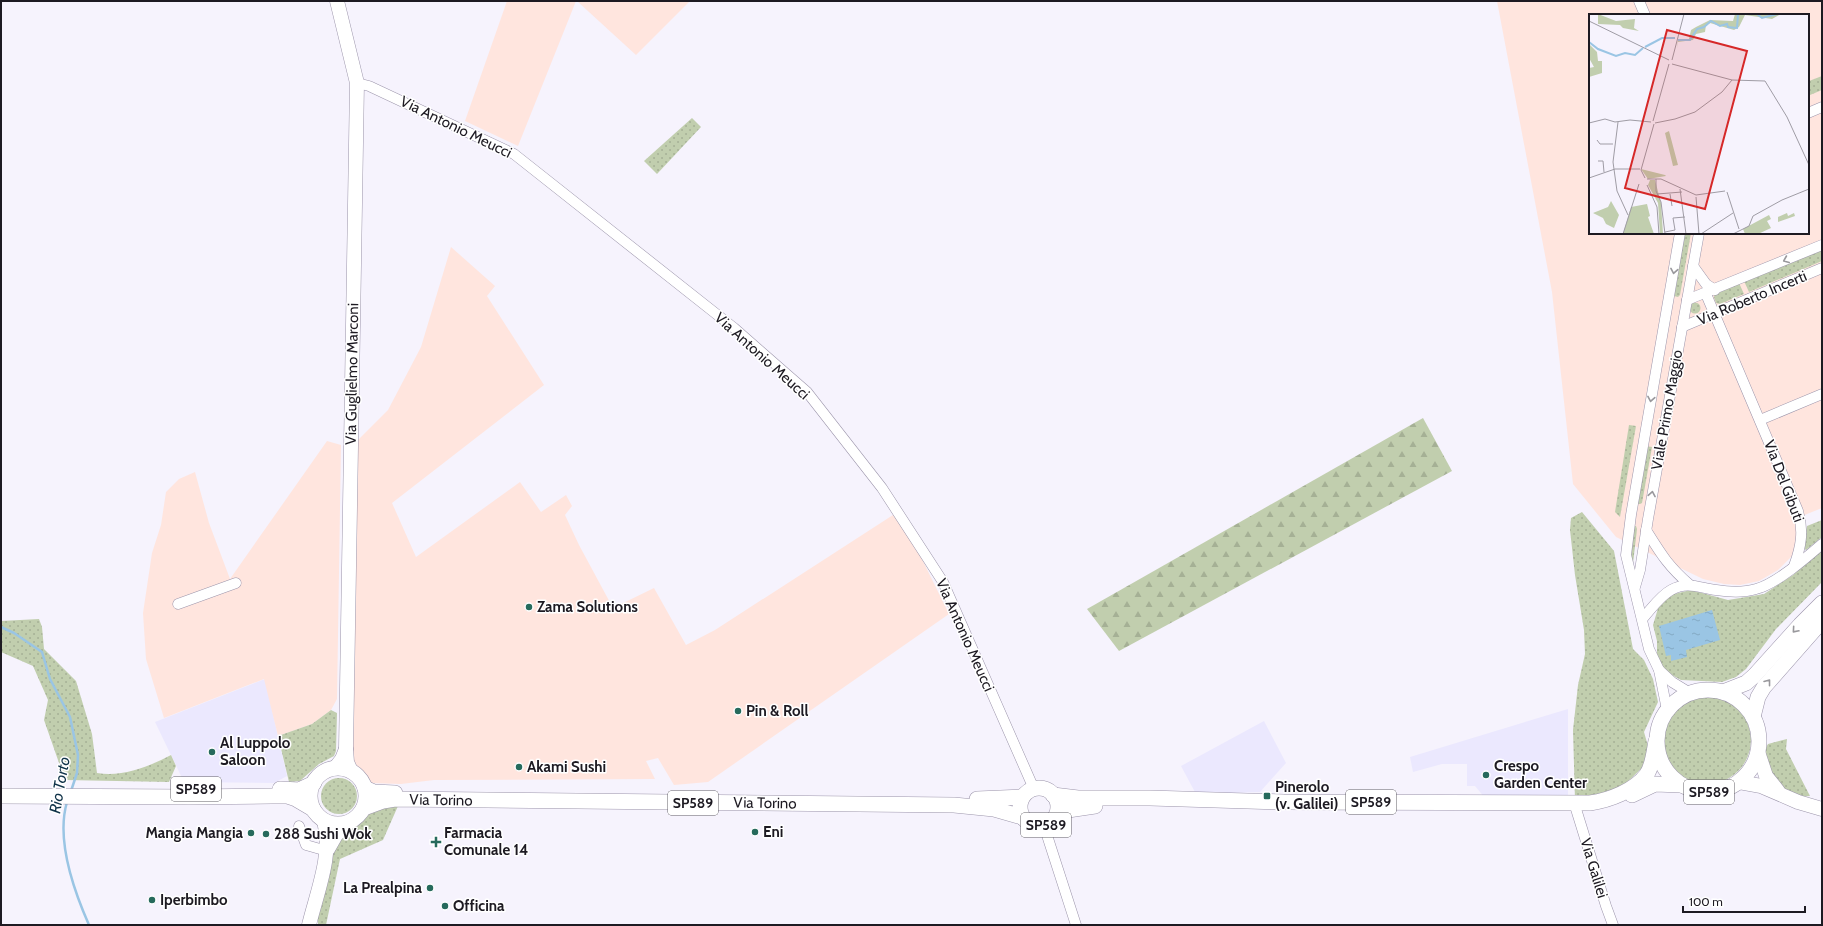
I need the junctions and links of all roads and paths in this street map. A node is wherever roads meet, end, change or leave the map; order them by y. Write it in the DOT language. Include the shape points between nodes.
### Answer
graph roads {
  1 [pos="337,1"];
  2 [pos="1639,1"];
  3 [pos="1645,14"];
  4 [pos="357,83"];
  5 [pos="1822,107"];
  6 [pos="1809,113"];
  7 [pos="1680,234"];
  8 [pos="1699,234"];
  9 [pos="1822,245"];
  10 [pos="1693,266"];
  11 [pos="1822,268"];
  12 [pos="1710,292"];
  13 [pos="1687,300"];
  14 [pos="1667,310"];
  15 [pos="1685,312"];
  16 [pos="1715,314"];
  17 [pos="1682,327"];
  18 [pos="1822,394"];
  19 [pos="1760,420"];
  20 [pos="1631,515"];
  21 [pos="1648,519"];
  22 [pos="1646,530"];
  23 [pos="1822,544"];
  24 [pos="1794,566"];
  25 [pos="236,583"];
  26 [pos="1690,584"];
  27 [pos="1635,587"];
  28 [pos="1822,602"];
  29 [pos="178,604"];
  30 [pos="1643,618"];
  31 [pos="1822,621"];
  32 [pos="1659,670"];
  33 [pos="1723,692"];
  34 [pos="1690,693"];
  35 [pos="1667,710"];
  36 [pos="1753,717"];
  37 [pos="1656,741"];
  38 [pos="346,750"];
  39 [pos="1758,752"];
  40 [pos="335,768"];
  41 [pos="351,771"];
  42 [pos="1739,782"];
  43 [pos="314,783"];
  44 [pos="1680,785"];
  45 [pos="365,788"];
  46 [pos="1,789"];
  47 [pos="70,793"];
  48 [pos="1028,793"];
  49 [pos="1780,793"];
  50 [pos="1053,795"];
  51 [pos="1,796"];
  52 [pos="313,808"];
  53 [pos="364,808"];
  54 [pos="1822,809"];
  55 [pos="1576,810"];
  56 [pos="1022,817"];
  57 [pos="324,820"];
  58 [pos="1049,822"];
  59 [pos="348,823"];
  60 [pos="299,826"];
  61 [pos="327,851"];
  62 [pos="309,925"];
  63 [pos="1076,925"];
  64 [pos="1613,925"];
  1 -- 4 [label="street, Via Guglielmo Marconi"];
  2 -- 3 [label="street"];
  4 -- 38 [label="street, Via Guglielmo Marconi"];
  4 -- 48 [label="street, Via Antonio Meucci" via="369,86 514,154 734,328 807,392 882,488 943,582"];
  5 -- 6 [label="street"];
  7 -- 14 [label="street, Viale Primo Maggio, one-way"];
  8 -- 10 [label="street, Viale Primo Maggio"];
  9 -- 12 [label="street, Via Roberto Incerti, one-way"];
  10 -- 12 [label="street"];
  10 -- 13 [label="street, Viale Primo Maggio"];
  11 -- 16 [label="street, Via Roberto Incerti"];
  12 -- 13 [label="street, Via Roberto Incerti"];
  12 -- 16 [label="street, Via Del Gibuti"];
  13 -- 15 [label="street, Viale Primo Maggio"];
  14 -- 15 [label="street"];
  14 -- 20 [label="street, Viale Primo Maggio, one-way"];
  15 -- 17 [label="street, Viale Primo Maggio"];
  16 -- 17 [label="street, Via Roberto Incerti"];
  16 -- 19 [label="street, Via Del Gibuti"];
  21 -- 17 [label="street, Viale Primo Maggio, one-way"];
  18 -- 19 [label="street, Via Del Gibuti"];
  19 -- 24 [label="street, Via Del Gibuti" via="1802,522 1800,549"];
  20 -- 21 [label="street"];
  20 -- 27 [label="street, Viale Primo Maggio" via="1626,555"];
  21 -- 22 [label="street, Viale Primo Maggio"];
  22 -- 26 [label="street" via="1664,560"];
  22 -- 27 [label="street, Viale Primo Maggio"];
  23 -- 24 [label="street"];
  24 -- 26 [label="street" via="1771,583 1741,592 1715,590"];
  25 -- 29 [label="street"];
  26 -- 30 [label="street" via="1680,586 1663,596"];
  27 -- 30 [label="street, Viale Primo Maggio"];
  28 -- 33 [label="main road, SP589, one-way" via="1754,676 1746,683"];
  30 -- 32 [label="street, Viale Primo Maggio" via="1649,649"];
  36 -- 31 [label="main road, SP589, one-way" via="1758,696 1764,687"];
  32 -- 34 [label="street"];
  32 -- 35 [label="street"];
  33 -- 34 [label="main road, SP589" via="1706,690"];
  33 -- 36 [label="main road, SP589" via="1745,706"];
  34 -- 35 [label="main road, SP589" via="1677,700"];
  35 -- 37 [label="main road, SP589" via="1661,719"];
  36 -- 39 [label="main road, SP589" via="1758,734"];
  37 -- 44 [label="main road, SP589" via="1662,765"];
  37 -- 50 [label="main road, SP589" via="1647,773 1634,786 1610,798 1590,803 1284,802 1084,798"];
  38 -- 40 [label="street, Via Guglielmo Marconi"];
  38 -- 41 [label="street, Via Guglielmo Marconi"];
  39 -- 42 [label="main road, SP589" via="1754,764"];
  39 -- 49 [label="street" via="1766,776"];
  40 -- 41 [label="main road"];
  40 -- 43 [label="main road, SP589" via="326,771"];
  41 -- 45 [label="main road" via="362,781"];
  42 -- 44 [label="main road, SP589" via="1725,790 1710,792 1695,791"];
  42 -- 49 [label="street"];
  43 -- 47 [label="main road, SP589" via="299,790"];
  43 -- 52 [label="main road" via="310,800"];
  44 -- 55 [label="main road, SP589" via="1655,784 1613,805"];
  45 -- 48 [label="main road, Via Torino / SP589" via="388,793 989,799"];
  45 -- 53 [label="main road"];
  46 -- 47 [label="main road, SP589"];
  47 -- 51 [label="main road, SP589"];
  47 -- 52 [label="main road" via="287,796"];
  48 -- 50 [label="main road, SP589" via="1043,788"];
  48 -- 56 [label="main road, SP589" via="1019,809"];
  49 -- 54 [label="street" via="1798,802"];
  50 -- 58 [label="main road, SP589" via="1058,806"];
  52 -- 57 [label="main road"];
  53 -- 56 [label="main road, Via Torino / SP589" via="383,801 395,800 954,805 994,809"];
  53 -- 59 [label="main road, SP589"];
  55 -- 58 [label="main road, SP589" via="1327,810 1111,805 1074,808"];
  55 -- 64 [label="street, Via Galilei"];
  56 -- 58 [label="main road, SP589" via="1034,826"];
  57 -- 59 [label="main road" via="332,824"];
  57 -- 61 [label="street" via="328,833"];
  58 -- 63 [label="street"];
  59 -- 61 [label="street" via="336,835"];
  60 -- 61 [label="street" via="306,845"];
  61 -- 62 [label="street"];
}
